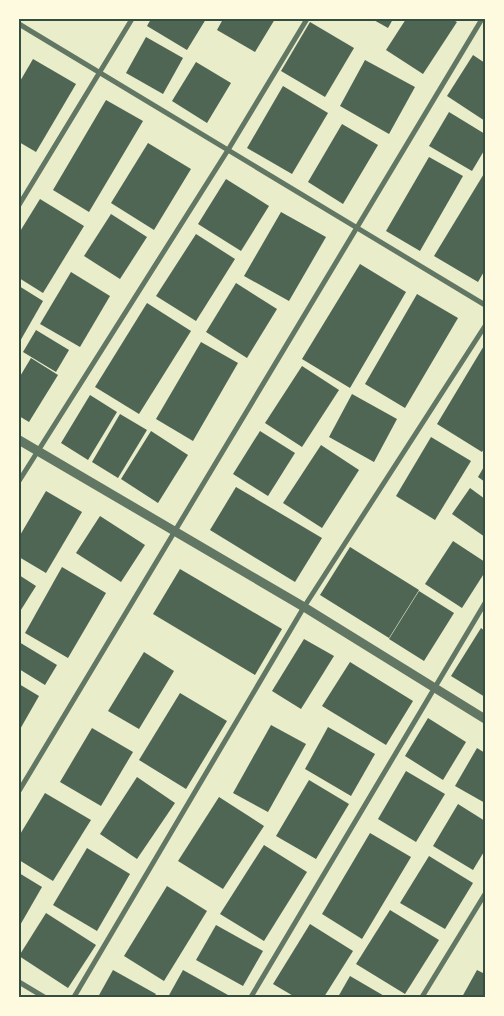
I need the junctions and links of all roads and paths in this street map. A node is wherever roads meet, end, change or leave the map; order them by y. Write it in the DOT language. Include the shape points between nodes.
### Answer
graph roads {
  1 [pos="132,19"];
  2 [pos="307,19"];
  3 [pos="482,19"];
  4 [pos="19,24"];
  5 [pos="100,72"];
  6 [pos="228,150"];
  7 [pos="19,205"];
  8 [pos="356,227"];
  9 [pos="485,305"];
  10 [pos="485,326"];
  11 [pos="19,440"];
  12 [pos="37,451"];
  13 [pos="19,481"];
  14 [pos="173,531"];
  15 [pos="485,602"];
  16 [pos="304,608"];
  17 [pos="435,687"];
  18 [pos="485,719"];
  19 [pos="19,792"];
  20 [pos="485,894"];
  21 [pos="19,982"];
  22 [pos="44,997"];
  23 [pos="74,997"];
  24 [pos="252,997"];
  25 [pos="422,997"];
  1 -- 5 [label="street"];
  2 -- 6 [label="street"];
  3 -- 8 [label="street"];
  4 -- 5 [label="street"];
  5 -- 6 [label="street"];
  5 -- 7 [label="street"];
  6 -- 8 [label="street"];
  6 -- 12 [label="street"];
  8 -- 9 [label="street"];
  8 -- 14 [label="street"];
  10 -- 16 [label="street"];
  11 -- 12 [label="street"];
  12 -- 13 [label="street"];
  12 -- 14 [label="street"];
  14 -- 16 [label="street"];
  14 -- 19 [label="street"];
  15 -- 17 [label="street"];
  16 -- 17 [label="street"];
  16 -- 23 [label="street"];
  17 -- 18 [label="street"];
  17 -- 24 [label="street"];
  20 -- 25 [label="street"];
  21 -- 22 [label="street"];
}
